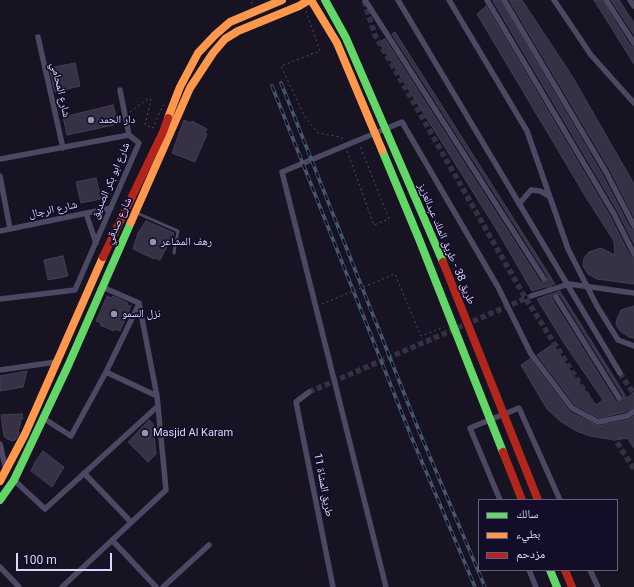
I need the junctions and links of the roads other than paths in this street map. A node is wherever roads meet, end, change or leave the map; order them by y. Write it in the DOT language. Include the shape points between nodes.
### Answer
graph roads {
  1 [pos="282,0"];
  2 [pos="310,0"];
  3 [pos="325,0"];
  4 [pos="365,0"];
  5 [pos="398,0"];
  6 [pos="449,0"];
  7 [pos="504,0"];
  8 [pos="554,0"];
  9 [pos="606,0"];
  10 [pos="630,0"];
  11 [pos="488,1"];
  12 [pos="634,6"];
  13 [pos="38,37"];
  14 [pos="634,43"];
  15 [pos="120,90"];
  16 [pos="634,103"];
  17 [pos="171,110"];
  18 [pos="179,113"];
  19 [pos="129,135"];
  20 [pos="63,148"];
  21 [pos="0,159"];
  22 [pos="0,176"];
  23 [pos="549,196"];
  24 [pos="519,204"];
  25 [pos="111,208"];
  26 [pos="86,213"];
  27 [pos="135,213"];
  28 [pos="634,226"];
  29 [pos="10,229"];
  30 [pos="0,231"];
  31 [pos="96,243"];
  32 [pos="174,253"];
  33 [pos="634,254"];
  34 [pos="544,279"];
  35 [pos="91,283"];
  36 [pos="102,287"];
  37 [pos="634,294"];
  38 [pos="531,296"];
  39 [pos="556,297"];
  40 [pos="0,299"];
  41 [pos="139,303"];
  42 [pos="634,346"];
  43 [pos="56,362"];
  44 [pos="68,366"];
  45 [pos="0,370"];
  46 [pos="106,372"];
  47 [pos="620,373"];
  48 [pos="308,392"];
  49 [pos="157,396"];
  50 [pos="619,398"];
  51 [pos="158,406"];
  52 [pos="634,411"];
  53 [pos="43,418"];
  54 [pos="0,444"];
  55 [pos="6,470"];
  56 [pos="84,473"];
  57 [pos="14,480"];
  58 [pos="0,481"];
  59 [pos="500,499"];
  60 [pos="522,499"];
  61 [pos="538,499"];
  62 [pos="560,499"];
  63 [pos="0,500"];
  64 [pos="131,522"];
  65 [pos="112,540"];
  66 [pos="208,545"];
  67 [pos="0,567"];
  68 [pos="529,571"];
  69 [pos="550,571"];
  70 [pos="565,571"];
  71 [pos="590,571"];
  72 [pos="19,587"];
  73 [pos="62,587"];
  74 [pos="156,587"];
  75 [pos="163,587"];
  76 [pos="333,587"];
  77 [pos="386,587"];
  78 [pos="536,587"];
  79 [pos="557,587"];
  80 [pos="572,587"];
  81 [pos="598,587"];
  1 -- 17 [label="street, شارع صدقي" via="230,22 215,34 198,53"];
  2 -- 18 [label="street, شارع صدقي" via="225,39 190,88"];
  2 -- 60 [label="street, طريق 38 - طريق الملك عبدالعزيز" via="337,43 416,232"];
  3 -- 61 [label="street, طريق 38 - طريق الملك عبدالعزيز" via="346,38 433,238"];
  4 -- 34 [label="street"];
  5 -- 24 [label="street"];
  6 -- 23 [label="street" via="526,131"];
  7 -- 28 [label="street" via="606,172"];
  8 -- 16 [label="street" via="591,55"];
  9 -- 14 [label="street"];
  10 -- 12 [label="street"];
  11 -- 33 [label="street" via="614,214"];
  13 -- 20 [label="street, شارع المحامي"];
  15 -- 19 [label="street"];
  17 -- 18 [label="street"];
  17 -- 35 [label="street, شارع صدقي"];
  18 -- 27 [label="street, شارع صدقي"];
  19 -- 20 [label="street, شارع ابو بكر الصديق"];
  19 -- 25 [label="street, شارع ابو بكر الصديق" via="139,143"];
  20 -- 21 [label="street, شارع ابو بكر الصديق"];
  22 -- 29 [label="street"];
  23 -- 24 [label="street" via="531,190"];
  23 -- 42 [label="street" via="568,249 597,306 618,340"];
  24 -- 47 [label="street"];
  25 -- 26 [label="street, شارع الرجال"];
  25 -- 31 [label="street, شارع ابو بكر الصديق"];
  26 -- 29 [label="street, شارع الرجال"];
  26 -- 31 [label="street"];
  27 -- 32 [label="lane" via="178,231"];
  27 -- 36 [label="street, شارع صدقي"];
  29 -- 30 [label="street, شارع الرجال"];
  31 -- 40 [label="street, شارع ابو بكر الصديق" via="75,290"];
  35 -- 36 [label="street"];
  35 -- 43 [label="street, شارع صدقي"];
  36 -- 41 [label="street"];
  36 -- 44 [label="street, شارع صدقي"];
  37 -- 38 [label="street" via="569,284"];
  39 -- 50 [label="street"];
  41 -- 46 [label="street"];
  41 -- 49 [label="street"];
  43 -- 44 [label="street"];
  43 -- 45 [label="street"];
  43 -- 55 [label="street, شارع صدقي" via="25,434"];
  44 -- 53 [label="street, شارع صدقي"];
  46 -- 49 [label="street"];
  46 -- 53 [label="street" via="71,436"];
  48 -- 76 [label="street, طريق المشاة 11" via="296,402"];
  49 -- 51 [label="street"];
  51 -- 56 [label="street"];
  51 -- 64 [label="street" via="166,490"];
  52 -- 77 [label="street" via="627,416 598,422 572,408 531,354 498,287 402,122 282,172"];
  53 -- 57 [label="street, شارع صدقي"];
  54 -- 55 [label="street"];
  55 -- 58 [label="street, شارع صدقي"];
  56 -- 57 [label="street" via="45,509"];
  56 -- 64 [label="street"];
  57 -- 63 [label="street, شارع صدقي"];
  59 -- 62 [label="street" via="470,428 519,408"];
  64 -- 65 [label="street"];
  65 -- 73 [label="street"];
  65 -- 74 [label="street"];
  66 -- 75 [label="street"];
  67 -- 72 [label="street"];
  68 -- 78 [label="street"];
  69 -- 79 [label="street"];
  70 -- 80 [label="street"];
  71 -- 81 [label="street"];
}
